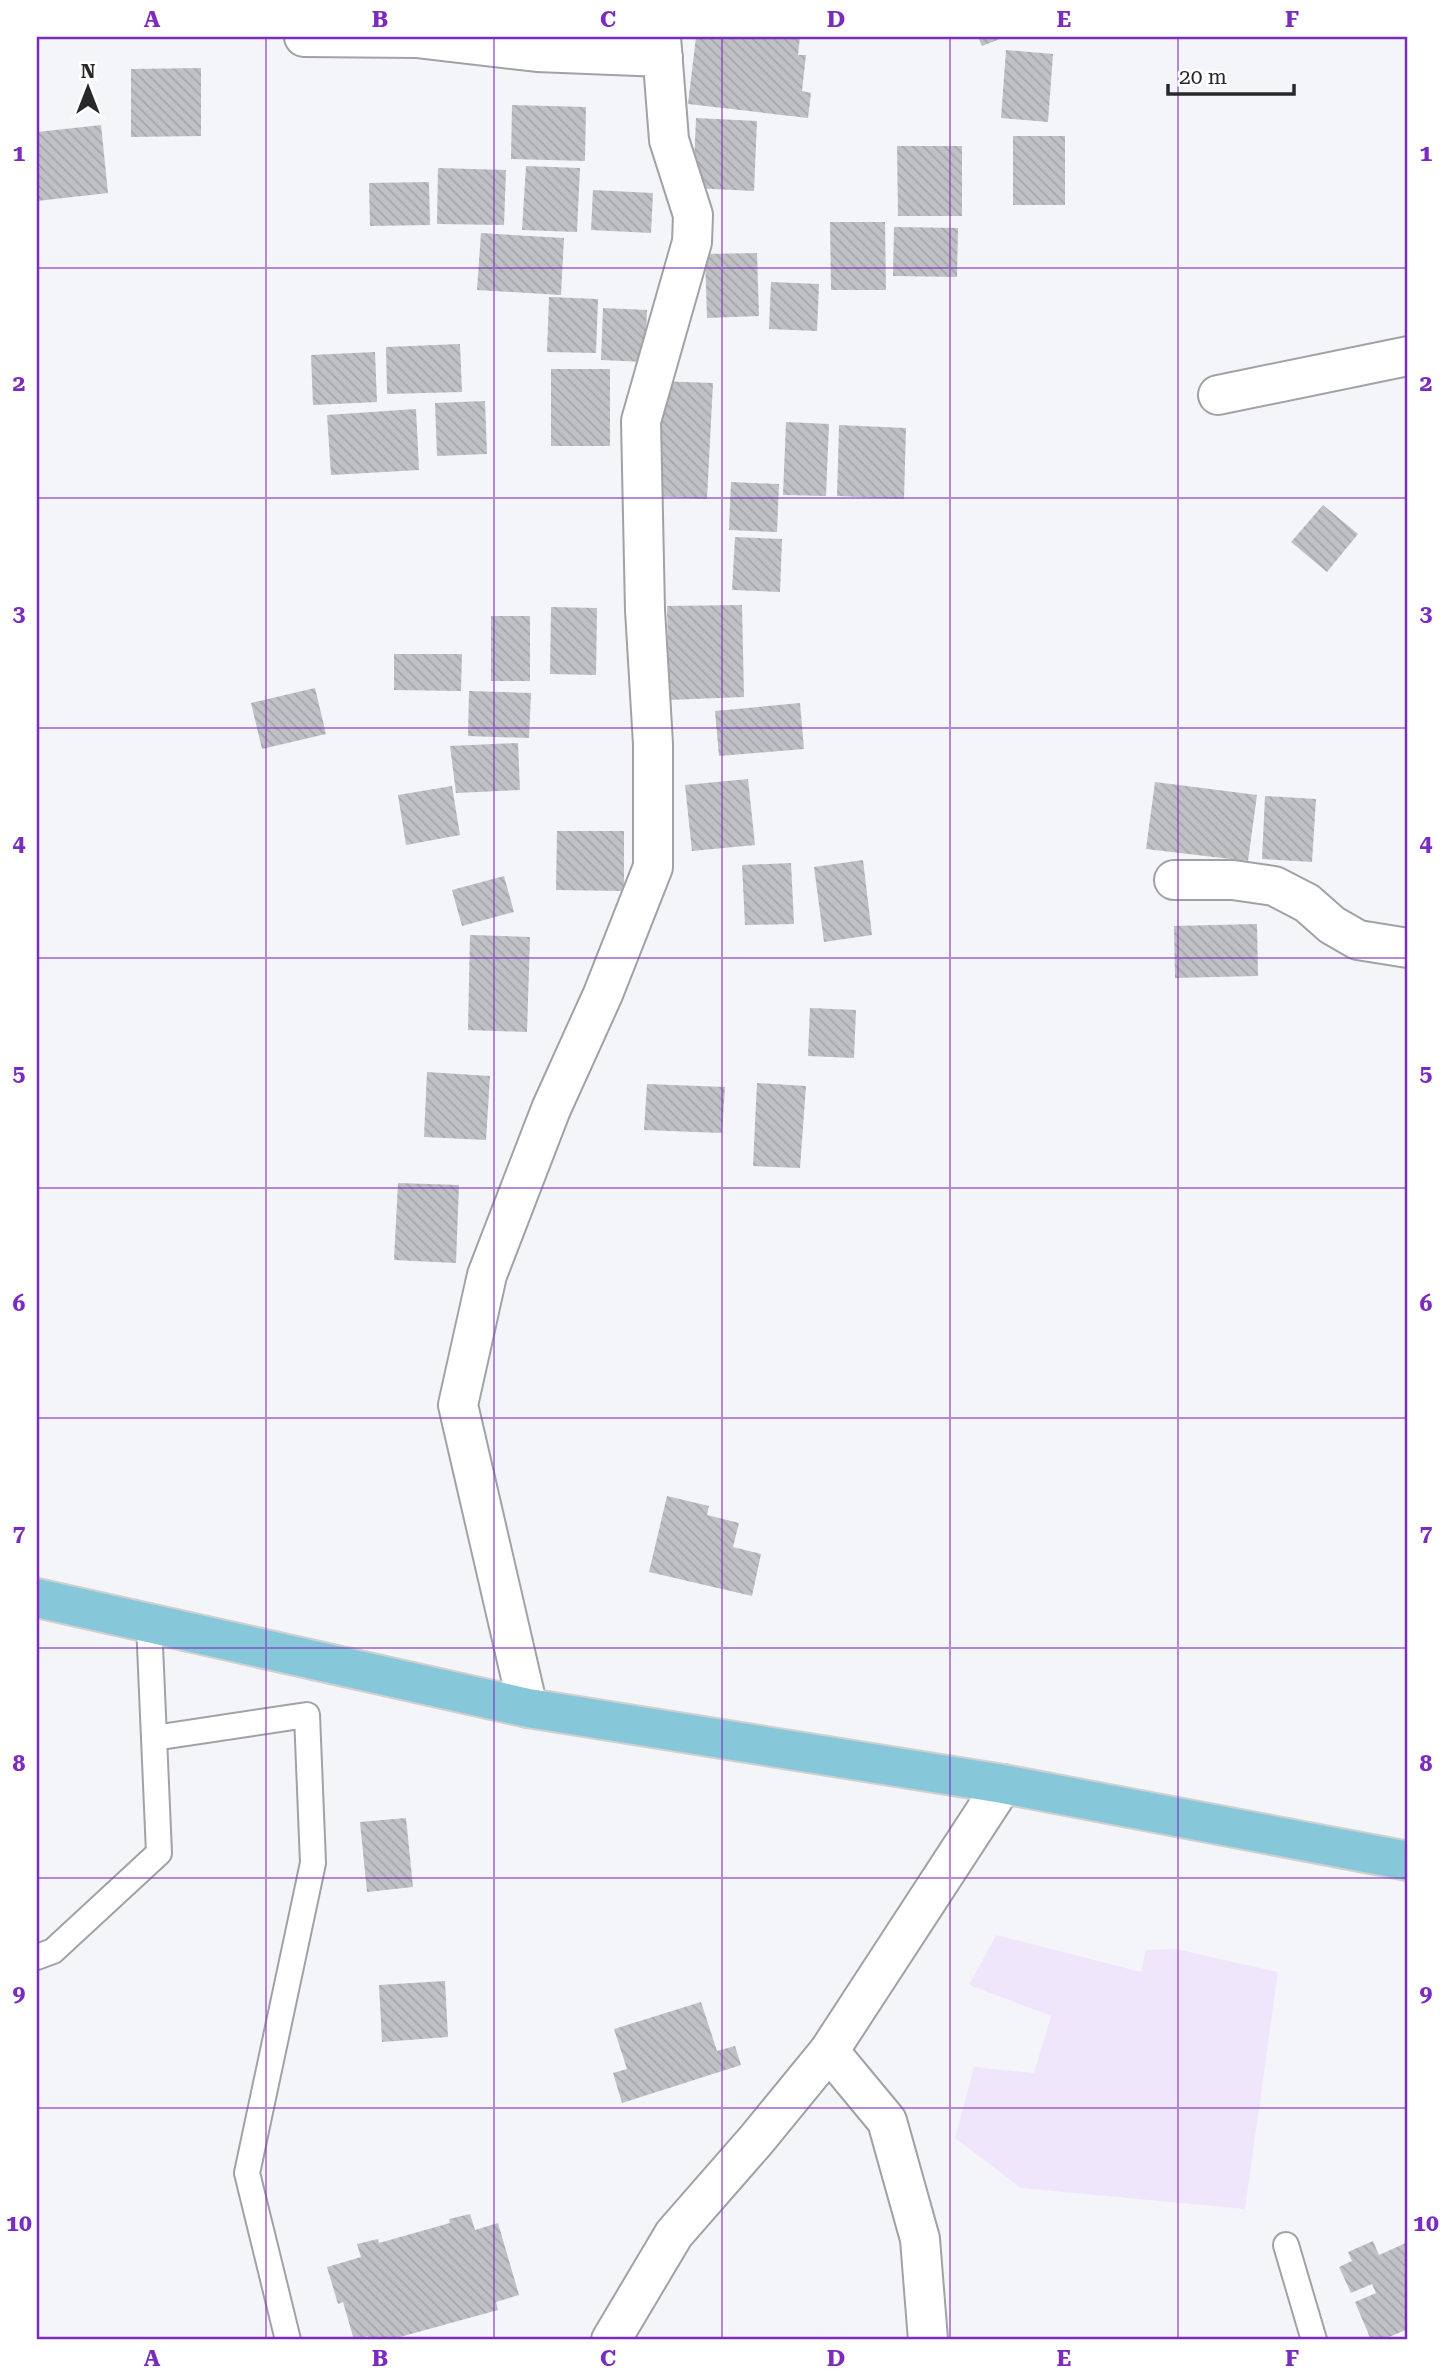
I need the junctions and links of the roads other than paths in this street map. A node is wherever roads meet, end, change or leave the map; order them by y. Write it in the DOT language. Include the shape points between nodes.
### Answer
graph roads {
  1 [pos="304,37"];
  2 [pos="662,47"];
  3 [pos="1408,356"];
  4 [pos="1218,395"];
  5 [pos="1174,880"];
  6 [pos="1408,948"];
  7 [pos="37,1598"];
  8 [pos="149,1623"];
  9 [pos="528,1708"];
  10 [pos="154,1738"];
  11 [pos="1003,1784"];
  12 [pos="1408,1861"];
  13 [pos="37,1957"];
  14 [pos="829,2051"];
  15 [pos="1286,2245"];
  16 [pos="605,2338"];
  17 [pos="288,2340"];
  18 [pos="928,2340"];
  19 [pos="1314,2340"];
  1 -- 2 [label="street" via="416,38 537,52"];
  2 -- 9 [label="street" via="668,140 693,215 692,243 642,421 653,867 487,1275 458,1405"];
  3 -- 4 [label="street"];
  5 -- 6 [label="street" via="1233,880 1274,886 1307,903 1358,940"];
  7 -- 8 [label="main road"];
  8 -- 9 [label="main road"];
  8 -- 10 [label="lane"];
  9 -- 11 [label="main road"];
  10 -- 13 [label="lane" via="159,1853 53,1951"];
  10 -- 17 [label="lane" via="307,1715 313,1863 247,2173"];
  11 -- 12 [label="main road"];
  11 -- 14 [label="street"];
  14 -- 16 [label="street" via="674,2234"];
  14 -- 18 [label="street" via="887,2121 920,2239"];
  15 -- 19 [label="lane"];
}
